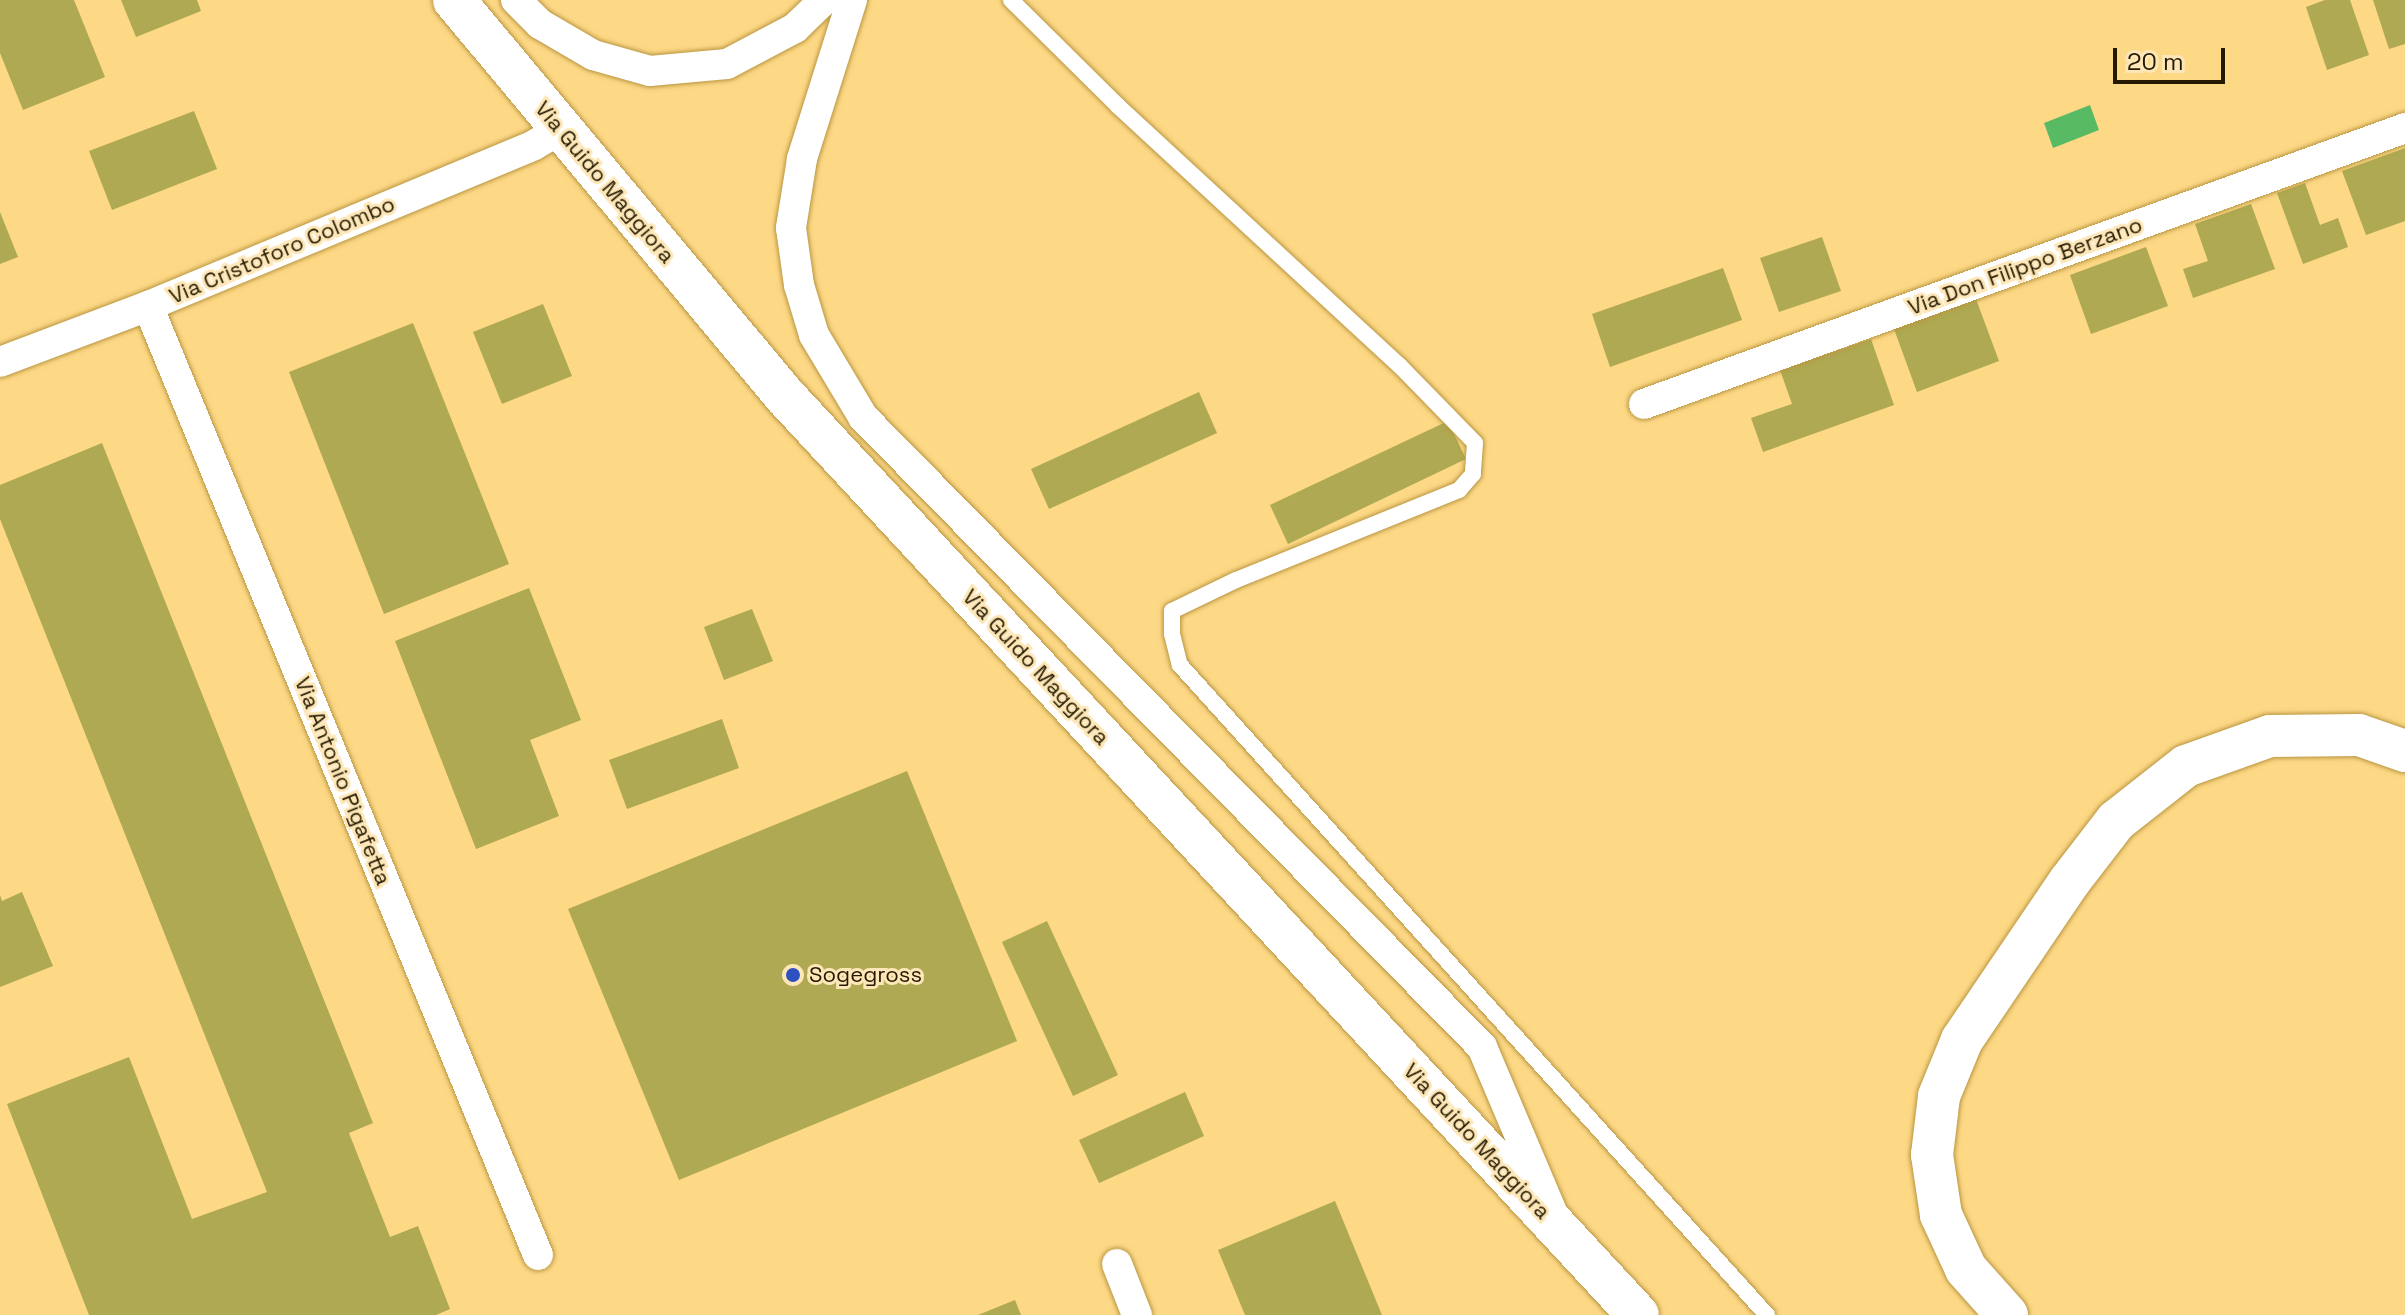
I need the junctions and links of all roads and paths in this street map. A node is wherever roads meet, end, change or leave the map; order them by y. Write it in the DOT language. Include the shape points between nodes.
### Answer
graph roads {
  1 [pos="454,0"];
  2 [pos="516,0"];
  3 [pos="824,0"];
  4 [pos="852,0"];
  5 [pos="1011,0"];
  6 [pos="2405,128"];
  7 [pos="560,130"];
  8 [pos="148,306"];
  9 [pos="0,362"];
  10 [pos="1644,404"];
  11 [pos="2405,751"];
  12 [pos="1562,1234"];
  13 [pos="538,1255"];
  14 [pos="1117,1264"];
  15 [pos="1137,1315"];
  16 [pos="1638,1315"];
  17 [pos="1767,1315"];
  18 [pos="2007,1315"];
  1 -- 7 [label="street, Via Guido Maggiora"];
  2 -- 3 [label="street" via="540,24 593,55 650,71 727,64 795,28"];
  4 -- 12 [label="street" via="802,159 791,228 799,285 814,335 863,417 1482,1047"];
  5 -- 17 [label="lane" via="1475,443 1473,474 1459,490 1172,611 1180,665"];
  6 -- 10 [label="street, Via Don Filippo Berzano"];
  7 -- 8 [label="street, Via Cristoforo Colombo"];
  7 -- 12 [label="street, Via Guido Maggiora" via="784,395"];
  8 -- 9 [label="street, Via Cristoforo Colombo"];
  8 -- 13 [label="street, Via Antonio Pigafetta"];
  11 -- 18 [label="street" via="2359,735 2270,736 2186,766 2116,821 2069,882 1962,1040 1939,1096 1932,1155 1941,1215 1966,1269"];
  12 -- 16 [label="street, Via Guido Maggiora"];
  14 -- 15 [label="street"];
}
